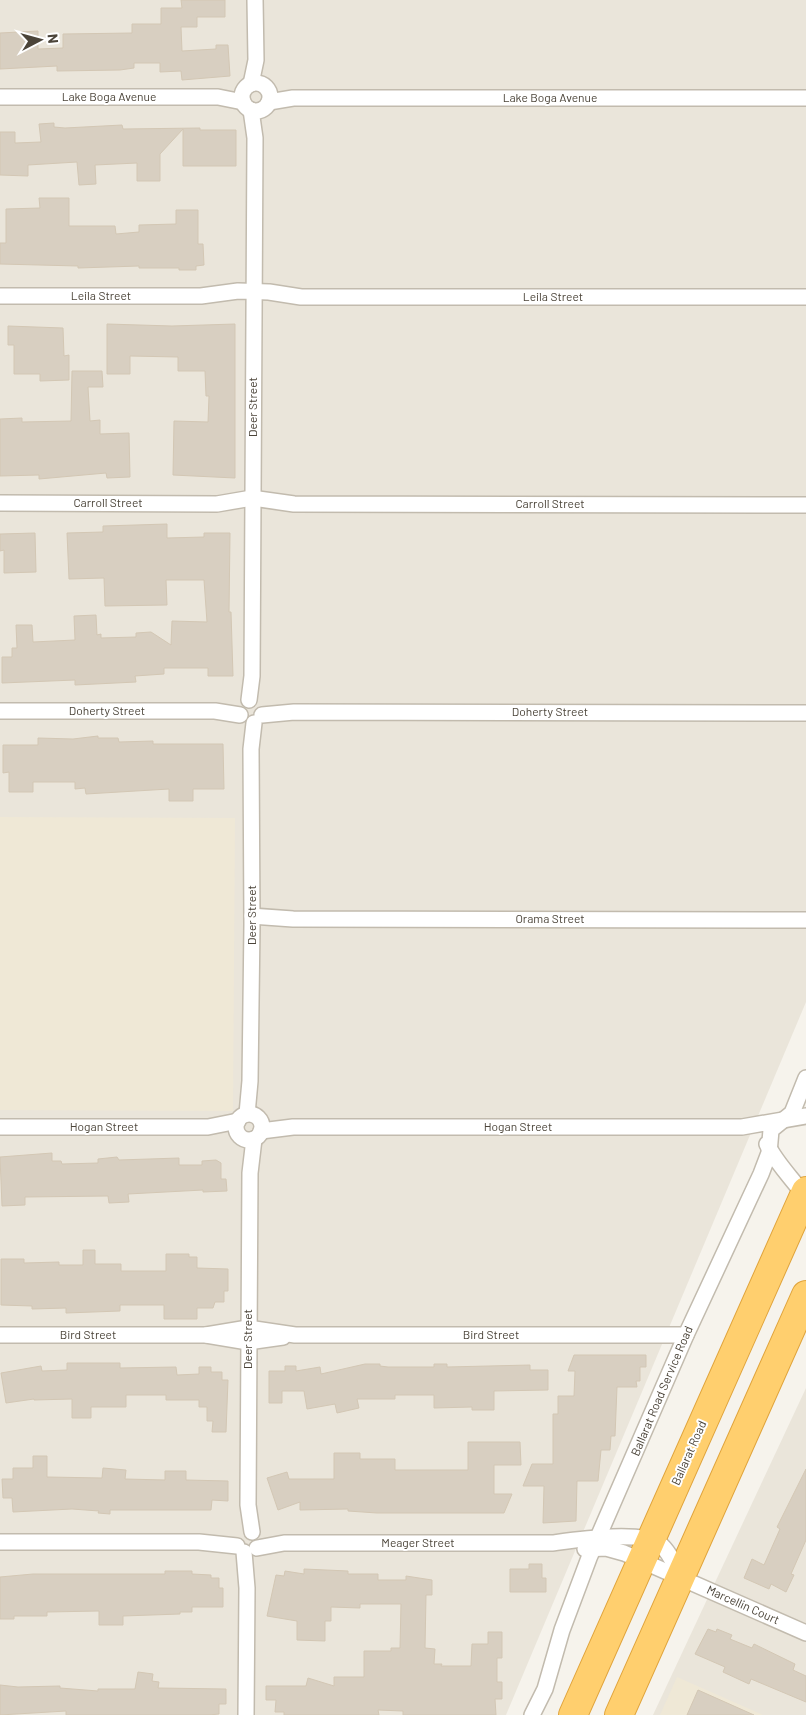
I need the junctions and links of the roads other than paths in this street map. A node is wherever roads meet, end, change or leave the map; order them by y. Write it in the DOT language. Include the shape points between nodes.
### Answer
graph roads {
  1 [pos="255,0"];
  2 [pos="0,97"];
  3 [pos="256,97"];
  4 [pos="806,98"];
  5 [pos="0,296"];
  6 [pos="254,297"];
  7 [pos="806,297"];
  8 [pos="0,503"];
  9 [pos="252,504"];
  10 [pos="806,505"];
  11 [pos="0,711"];
  12 [pos="252,711"];
  13 [pos="806,713"];
  14 [pos="252,920"];
  15 [pos="806,920"];
  16 [pos="806,1078"];
  17 [pos="806,1116"];
  18 [pos="784,1120"];
  19 [pos="0,1127"];
  20 [pos="250,1127"];
  21 [pos="742,1127"];
  22 [pos="769,1149"];
  23 [pos="805,1193"];
  24 [pos="806,1295"];
  25 [pos="0,1335"];
  26 [pos="248,1335"];
  27 [pos="686,1336"];
  28 [pos="0,1542"];
  29 [pos="248,1542"];
  30 [pos="596,1543"];
  31 [pos="646,1551"];
  32 [pos="680,1577"];
  33 [pos="804,1627"];
  34 [pos="594,1669"];
  35 [pos="633,1684"];
  36 [pos="246,1715"];
  37 [pos="532,1715"];
  38 [pos="573,1715"];
  39 [pos="619,1715"];
  1 -- 3 [label="street, Deer Street"];
  2 -- 3 [label="street, Lake Boga Avenue"];
  3 -- 4 [label="street, Lake Boga Avenue"];
  3 -- 6 [label="street, Deer Street"];
  5 -- 6 [label="street, Leila Street"];
  6 -- 7 [label="street, Leila Street"];
  6 -- 9 [label="street, Deer Street"];
  8 -- 9 [label="street, Carroll Street" via="217,504 238,509"];
  9 -- 10 [label="street, Carroll Street"];
  9 -- 12 [label="street, Deer Street"];
  11 -- 12 [label="street, Doherty Street"];
  12 -- 13 [label="street, Doherty Street"];
  12 -- 14 [label="street, Deer Street"];
  14 -- 15 [label="street, Orama Street"];
  14 -- 20 [label="street, Deer Street"];
  16 -- 18 [label="street, Ballarat Road Service Road" via="792,1113"];
  17 -- 18 [label="street, Hogan Street"];
  18 -- 21 [label="street, Hogan Street"];
  18 -- 22 [label="street, Ballarat Road Service Road" via="771,1130"];
  19 -- 20 [label="street, Hogan Street"];
  20 -- 21 [label="street, Hogan Street"];
  20 -- 26 [label="street, Deer Street"];
  21 -- 22 [label="street" via="759,1134"];
  22 -- 23 [label="street"];
  22 -- 27 [label="street, Ballarat Road Service Road" via="761,1174"];
  23 -- 31 [label="highway, Ballarat Road"];
  24 -- 32 [label="highway"];
  25 -- 26 [label="street, Bird Street"];
  26 -- 27 [label="street, Bird Street"];
  26 -- 29 [label="street, Deer Street"];
  27 -- 30 [label="street, Ballarat Road Service Road"];
  28 -- 29 [label="street, Meager Street"];
  29 -- 30 [label="street, Meager Street"];
  29 -- 36 [label="street, Deer Street"];
  30 -- 31 [label="street, Meager Street"];
  30 -- 31 [label="street, Meager Street" via="612,1549"];
  30 -- 37 [label="street, Ballarat Road Service Road" via="562,1630 545,1689"];
  31 -- 32 [label="street, Meager Street"];
  31 -- 32 [label="street, Meager Street" via="662,1546"];
  31 -- 34 [label="highway, Ballarat Road"];
  32 -- 33 [label="street, Marcellin Court"];
  32 -- 35 [label="highway"];
  34 -- 35 [label="highway"];
  34 -- 38 [label="highway, Ballarat Road"];
  35 -- 39 [label="highway"];
}
